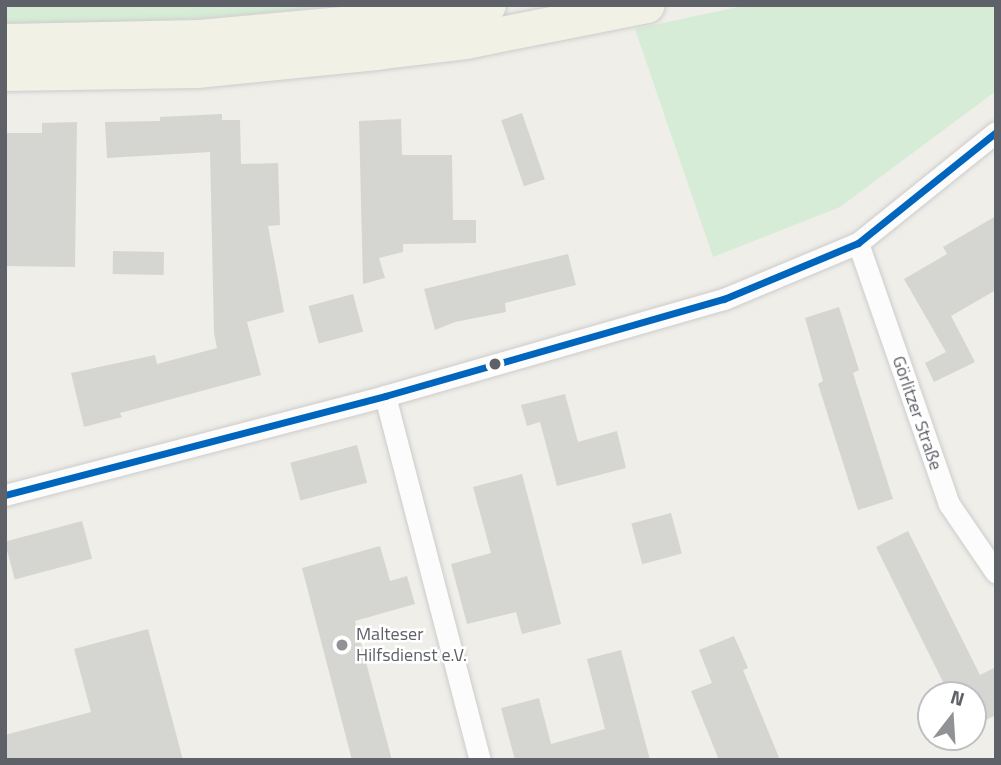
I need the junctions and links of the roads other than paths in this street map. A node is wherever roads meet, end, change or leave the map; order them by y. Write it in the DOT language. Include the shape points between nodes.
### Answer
graph roads {
  1 [pos="488,5"];
  2 [pos="646,5"];
  3 [pos="5,41"];
  4 [pos="5,73"];
  5 [pos="996,132"];
  6 [pos="858,243"];
  7 [pos="385,396"];
  8 [pos="5,495"];
  9 [pos="996,573"];
  10 [pos="481,760"];
  1 -- 3 [label="highway" via="200,37"];
  2 -- 4 [label="highway" via="465,41 376,52 196,70"];
  5 -- 6 [label="street"];
  6 -- 7 [label="street" via="713,303"];
  6 -- 9 [label="street, Görlitzer Straße" via="948,504"];
  7 -- 8 [label="street"];
  7 -- 10 [label="street"];
}
